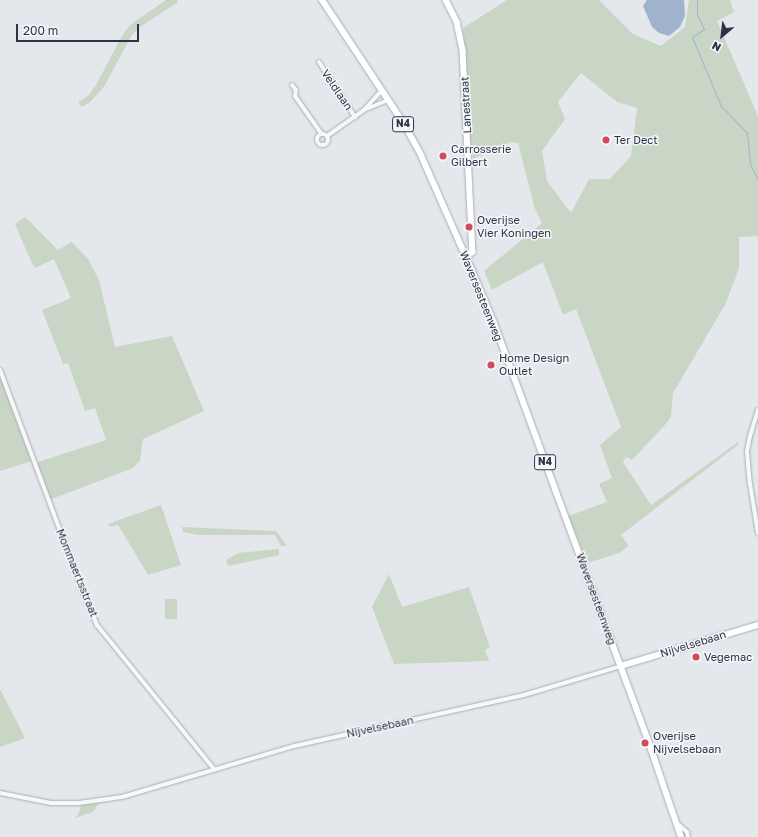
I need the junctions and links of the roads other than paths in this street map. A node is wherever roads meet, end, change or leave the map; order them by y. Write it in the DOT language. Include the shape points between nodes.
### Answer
graph roads {
  1 [pos="322,0"];
  2 [pos="446,0"];
  3 [pos="319,62"];
  4 [pos="292,84"];
  5 [pos="382,91"];
  6 [pos="388,100"];
  7 [pos="364,110"];
  8 [pos="355,117"];
  9 [pos="321,133"];
  10 [pos="327,136"];
  11 [pos="466,258"];
  12 [pos="0,370"];
  13 [pos="758,410"];
  14 [pos="758,533"];
  15 [pos="758,625"];
  16 [pos="620,666"];
  17 [pos="214,769"];
  18 [pos="0,793"];
  19 [pos="679,825"];
  20 [pos="681,837"];
  21 [pos="688,837"];
  1 -- 5 [label="main road, Waversesteenweg / N4"];
  2 -- 11 [label="street, Lanestraat" via="457,22 464,51 473,252"];
  3 -- 8 [label="street, Veldlaan"];
  4 -- 9 [label="street" via="296,90 295,96"];
  5 -- 6 [label="main road, Waversesteenweg / N4"];
  5 -- 7 [label="street, Veldlaan"];
  6 -- 7 [label="street, Veldlaan"];
  6 -- 11 [label="main road, Waversesteenweg / N4" via="421,156"];
  7 -- 8 [label="street, Veldlaan"];
  8 -- 10 [label="street, Veldlaan"];
  9 -- 10 [label="street"];
  9 -- 10 [label="street" via="317,137 320,143 326,142"];
  11 -- 16 [label="main road, Waversesteenweg / N4" via="494,323"];
  12 -- 17 [label="street, Mommaertsstraat" via="83,592 98,624"];
  13 -- 14 [label="street" via="748,452"];
  15 -- 16 [label="street, Nijvelsebaan"];
  16 -- 17 [label="street, Nijvelsebaan" via="524,695 294,746"];
  16 -- 19 [label="main road, Waversesteenweg / N4"];
  17 -- 18 [label="street, Nijvelsebaan" via="122,797 100,801 51,803"];
  19 -- 20 [label="main road, Waversesteenweg / N4"];
  19 -- 21 [label="street" via="687,832"];
}
